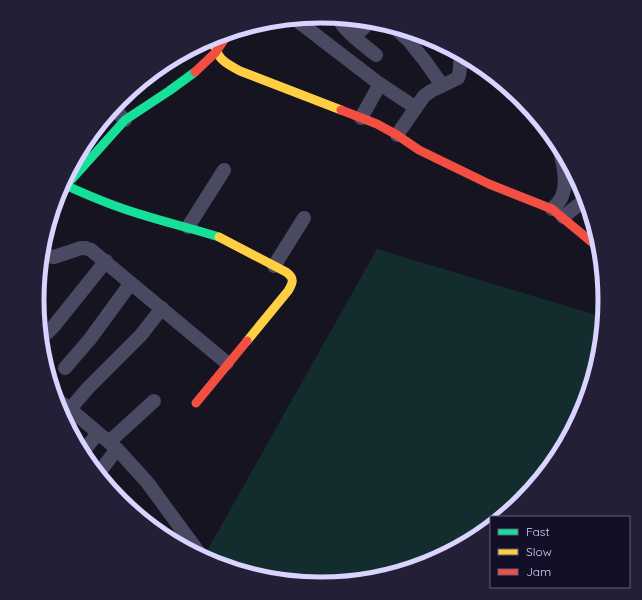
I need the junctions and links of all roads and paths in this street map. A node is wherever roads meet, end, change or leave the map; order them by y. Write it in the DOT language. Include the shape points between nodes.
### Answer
graph roads {
  1 [pos="301,24"];
  2 [pos="342,24"];
  3 [pos="365,26"];
  4 [pos="403,36"];
  5 [pos="354,37"];
  6 [pos="223,41"];
  7 [pos="214,45"];
  8 [pos="215,53"];
  9 [pos="376,55"];
  10 [pos="461,61"];
  11 [pos="380,84"];
  12 [pos="442,85"];
  13 [pos="416,108"];
  14 [pos="117,112"];
  15 [pos="360,118"];
  16 [pos="125,120"];
  17 [pos="397,135"];
  18 [pos="563,166"];
  19 [pos="224,170"];
  20 [pos="75,173"];
  21 [pos="67,189"];
  22 [pos="580,202"];
  23 [pos="558,213"];
  24 [pos="304,218"];
  25 [pos="188,227"];
  26 [pos="592,242"];
  27 [pos="47,256"];
  28 [pos="106,261"];
  29 [pos="274,266"];
  30 [pos="131,282"];
  31 [pos="162,308"];
  32 [pos="46,333"];
  33 [pos="227,364"];
  34 [pos="66,368"];
  35 [pos="154,401"];
  36 [pos="196,403"];
  37 [pos="65,405"];
  38 [pos="70,409"];
  39 [pos="108,441"];
  40 [pos="88,450"];
  41 [pos="100,467"];
  42 [pos="194,546"];
  1 -- 11 [label="street"];
  2 -- 5 [label="street"];
  3 -- 5 [label="street"];
  4 -- 12 [label="street"];
  5 -- 9 [label="street"];
  6 -- 8 [label="street"];
  7 -- 8 [label="street"];
  8 -- 15 [label="street" via="240,72"];
  8 -- 16 [label="street" via="195,72"];
  10 -- 12 [label="street" via="458,78"];
  11 -- 13 [label="street"];
  11 -- 15 [label="street"];
  12 -- 13 [label="street" via="427,93"];
  13 -- 17 [label="street"];
  14 -- 16 [label="street"];
  15 -- 17 [label="street"];
  16 -- 20 [label="street"];
  17 -- 23 [label="street" via="419,150 489,184"];
  18 -- 23 [label="street" via="564,191"];
  19 -- 25 [label="street"];
  21 -- 25 [label="street" via="142,215"];
  22 -- 23 [label="street"];
  23 -- 26 [label="street"];
  24 -- 29 [label="street"];
  25 -- 29 [label="street" via="221,238"];
  27 -- 28 [label="street" via="85,248"];
  28 -- 30 [label="street"];
  28 -- 32 [label="street"];
  29 -- 33 [label="street" via="290,274 293,283"];
  30 -- 31 [label="street"];
  30 -- 34 [label="street"];
  31 -- 33 [label="street"];
  31 -- 38 [label="street" via="141,335"];
  33 -- 36 [label="street"];
  35 -- 39 [label="street"];
  37 -- 38 [label="street"];
  38 -- 39 [label="street"];
  39 -- 40 [label="street"];
  39 -- 41 [label="street"];
  39 -- 42 [label="street" via="147,482"];
}
